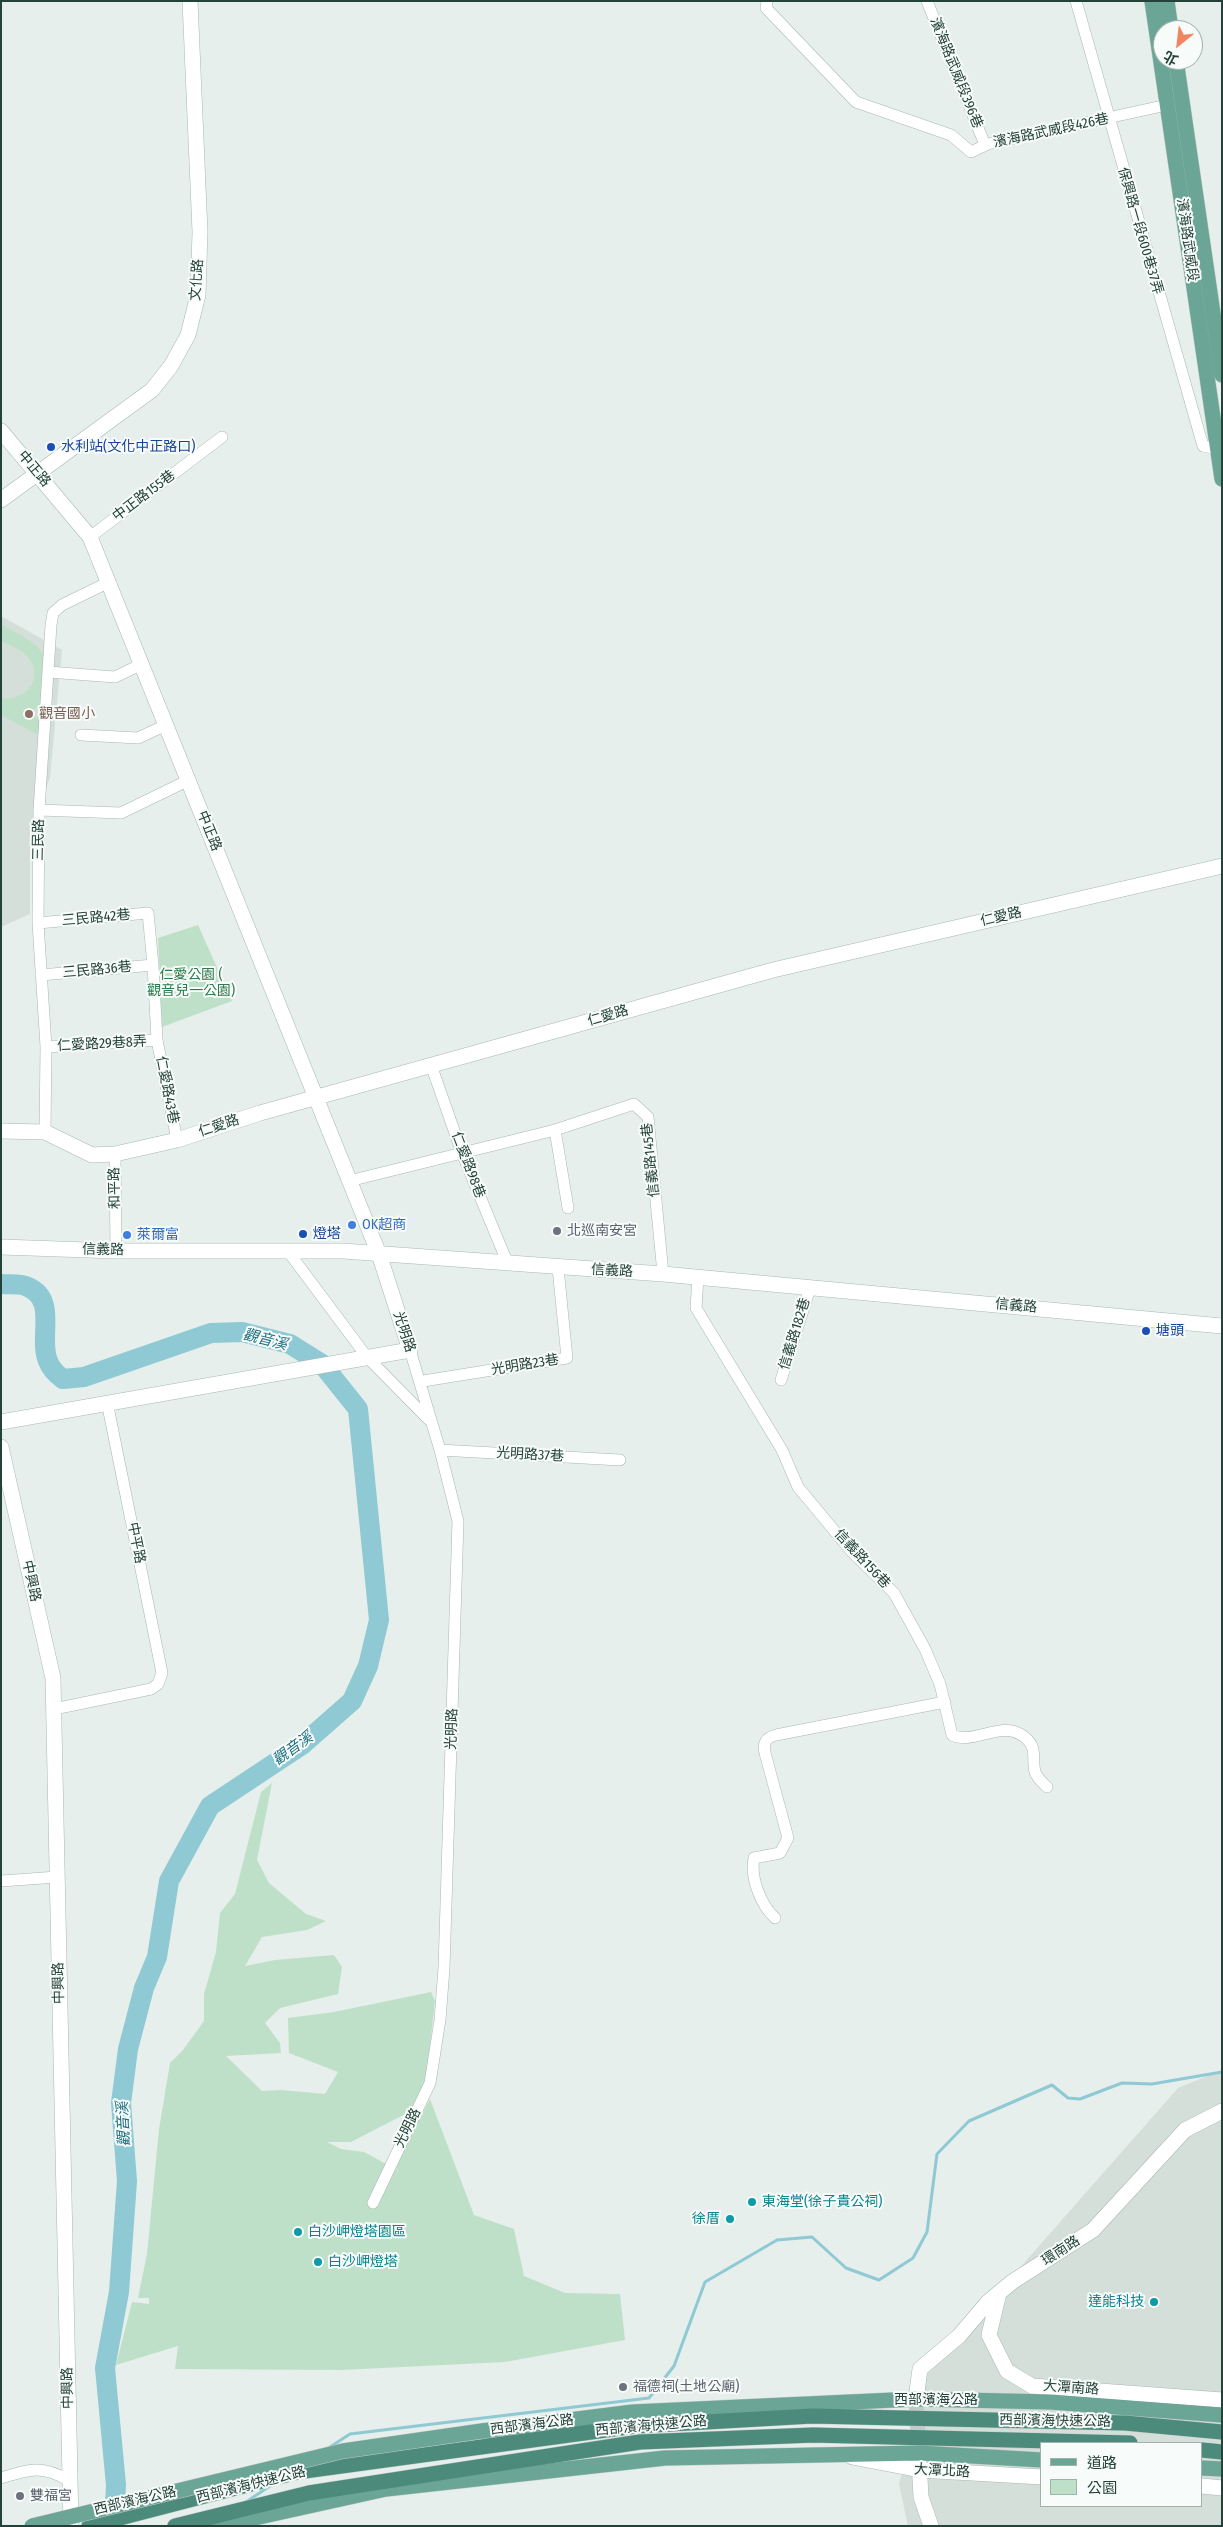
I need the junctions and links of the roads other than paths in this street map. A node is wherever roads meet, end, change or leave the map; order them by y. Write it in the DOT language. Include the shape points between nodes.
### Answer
graph roads {
  1 [pos="190,1"];
  2 [pos="767,1"];
  3 [pos="927,1"];
  4 [pos="1076,1"];
  5 [pos="1152,1"];
  6 [pos="1167,1"];
  7 [pos="1170,20"];
  8 [pos="1177,70"];
  9 [pos="1167,105"];
  10 [pos="1108,118"];
  11 [pos="985,146"];
  12 [pos="1222,375"];
  13 [pos="1,431"];
  14 [pos="222,437"];
  15 [pos="1217,449"];
  16 [pos="38,473"];
  17 [pos="1222,479"];
  18 [pos="1,500"];
  19 [pos="90,537"];
  20 [pos="109,582"];
  21 [pos="142,664"];
  22 [pos="48,672"];
  23 [pos="166,726"];
  24 [pos="81,735"];
  25 [pos="189,780"];
  26 [pos="39,810"];
  27 [pos="1222,866"];
  28 [pos="38,922"];
  29 [pos="153,965"];
  30 [pos="41,975"];
  31 [pos="157,1040"];
  32 [pos="46,1047"];
  33 [pos="431,1065"];
  34 [pos="316,1097"];
  35 [pos="555,1130"];
  36 [pos="1,1131"];
  37 [pos="45,1132"];
  38 [pos="177,1140"];
  39 [pos="462,1153"];
  40 [pos="115,1154"];
  41 [pos="349,1181"];
  42 [pos="568,1208"];
  43 [pos="1,1247"];
  44 [pos="287,1250"];
  45 [pos="116,1251"];
  46 [pos="379,1254"];
  47 [pos="508,1264"];
  48 [pos="558,1268"];
  49 [pos="663,1274"];
  50 [pos="698,1277"];
  51 [pos="810,1288"];
  52 [pos="1222,1326"];
  53 [pos="410,1350"];
  54 [pos="359,1359"];
  55 [pos="781,1380"];
  56 [pos="423,1381"];
  57 [pos="107,1402"];
  58 [pos="430,1421"];
  59 [pos="1,1422"];
  60 [pos="1,1446"];
  61 [pos="440,1450"];
  62 [pos="620,1460"];
  63 [pos="945,1702"];
  64 [pos="54,1709"];
  65 [pos="1047,1787"];
  66 [pos="57,1877"];
  67 [pos="1,1881"];
  68 [pos="775,1918"];
  69 [pos="1222,2111"];
  70 [pos="373,2203"];
  71 [pos="999,2293"];
  72 [pos="916,2399"];
  73 [pos="1222,2400"];
  74 [pos="1222,2416"];
  75 [pos="1222,2432"];
  76 [pos="483,2438"];
  77 [pos="1090,2442"];
  78 [pos="1203,2450"];
  79 [pos="1222,2452"];
  80 [pos="919,2453"];
  81 [pos="843,2455"];
  82 [pos="1040,2460"];
  83 [pos="1203,2468"];
  84 [pos="1222,2469"];
  85 [pos="920,2470"];
  86 [pos="1040,2476"];
  87 [pos="1,2478"];
  88 [pos="70,2481"];
  89 [pos="1203,2486"];
  90 [pos="1222,2488"];
  91 [pos="32,2526"];
  92 [pos="71,2526"];
  93 [pos="89,2526"];
  94 [pos="175,2526"];
  95 [pos="218,2526"];
  96 [pos="931,2526"];
  1 -- 16 [label="street, 文化路" via="200,232 198,295 188,335 171,366 152,390"];
  2 -- 11 [label="street, 濱海路武威段426巷" via="766,8 856,102 950,135 971,152"];
  3 -- 11 [label="street, 濱海路武威段396巷"];
  4 -- 10 [label="street, 保興路一段600巷37弄"];
  5 -- 9 [label="main road, 濱海路武威段"];
  6 -- 7 [label="main road"];
  8 -- 12 [label="main road, 濱海路武威段"];
  9 -- 10 [label="street, 濱海路武威段426巷"];
  9 -- 15 [label="main road, 濱海路武威段"];
  10 -- 11 [label="street, 濱海路武威段426巷"];
  10 -- 15 [label="street, 保興路一段600巷37弄" via="1203,446"];
  13 -- 16 [label="street, 中正路"];
  14 -- 19 [label="street, 中正路155巷"];
  15 -- 17 [label="main road, 濱海路武威段"];
  16 -- 18 [label="street, 文化路"];
  16 -- 19 [label="street, 中正路"];
  19 -- 20 [label="street, 中正路"];
  20 -- 21 [label="street, 中正路"];
  20 -- 22 [label="street, 三民路" via="62,605 54,613"];
  21 -- 22 [label="street" via="114,677"];
  21 -- 23 [label="street, 中正路"];
  22 -- 26 [label="street, 三民路"];
  23 -- 24 [label="street" via="138,738"];
  23 -- 25 [label="street, 中正路"];
  25 -- 26 [label="street" via="121,813"];
  25 -- 34 [label="street, 中正路"];
  26 -- 28 [label="street, 三民路"];
  27 -- 33 [label="street, 仁愛路" via="773,970"];
  28 -- 29 [label="street, 三民路42巷" via="148,913"];
  28 -- 30 [label="street, 三民路"];
  29 -- 30 [label="street, 三民路36巷"];
  29 -- 31 [label="street, 三民路42巷"];
  30 -- 32 [label="street, 三民路"];
  31 -- 32 [label="street, 仁愛路29巷8弄"];
  31 -- 38 [label="street, 仁愛路43巷"];
  32 -- 37 [label="street, 三民路"];
  33 -- 34 [label="street, 仁愛路"];
  33 -- 39 [label="street, 仁愛路98巷"];
  34 -- 38 [label="street, 仁愛路"];
  34 -- 41 [label="street, 中正路"];
  35 -- 39 [label="street"];
  35 -- 42 [label="street"];
  35 -- 49 [label="street, 信義路145巷" via="634,1104 648,1117"];
  36 -- 37 [label="street, 仁愛路"];
  37 -- 40 [label="street, 仁愛路" via="92,1155"];
  38 -- 40 [label="street, 仁愛路"];
  39 -- 41 [label="street"];
  39 -- 47 [label="street, 仁愛路98巷"];
  40 -- 45 [label="street, 和平路"];
  41 -- 46 [label="street, 中正路"];
  43 -- 45 [label="street, 信義路"];
  44 -- 45 [label="street, 信義路"];
  44 -- 46 [label="street, 信義路"];
  44 -- 54 [label="street"];
  46 -- 47 [label="street, 信義路"];
  46 -- 53 [label="street, 光明路"];
  47 -- 48 [label="street, 信義路"];
  48 -- 49 [label="street, 信義路"];
  48 -- 56 [label="street, 光明路23巷" via="567,1358"];
  49 -- 50 [label="street, 信義路"];
  50 -- 51 [label="street, 信義路"];
  50 -- 63 [label="street, 信義路156巷" via="696,1308 782,1450 798,1486 852,1552 894,1593 925,1649"];
  51 -- 52 [label="street, 信義路"];
  51 -- 55 [label="street, 信義路182巷"];
  53 -- 54 [label="street"];
  53 -- 58 [label="street, 光明路"];
  54 -- 57 [label="street"];
  54 -- 58 [label="street"];
  57 -- 59 [label="street"];
  57 -- 64 [label="street, 中平路" via="162,1672 158,1684 151,1689"];
  58 -- 61 [label="street, 光明路"];
  60 -- 64 [label="street, 中興路" via="53,1678"];
  61 -- 62 [label="street, 光明路37巷"];
  61 -- 70 [label="street, 光明路" via="458,1521 445,1958 440,2020 430,2083"];
  63 -- 65 [label="street, 信義路156巷" via="950,1732 955,1736 1009,1731 1020,1734 1034,1751 1035,1772"];
  63 -- 68 [label="street" via="766,1739 765,1753 788,1838 780,1853 754,1858 752,1866 765,1908"];
  64 -- 66 [label="street, 中興路"];
  66 -- 67 [label="street"];
  66 -- 88 [label="street, 中興路"];
  69 -- 71 [label="street, 環南路" via="1185,2130 1093,2230"];
  71 -- 72 [label="street, 環南路" via="959,2336 920,2369"];
  71 -- 73 [label="street, 大潭南路" via="989,2335 1007,2371 1032,2386"];
  72 -- 74 [label="main road, 西部濱海公路" via="1051,2402"];
  72 -- 76 [label="main road, 西部濱海公路" via="633,2412"];
  75 -- 76 [label="highway, 西部濱海快速公路" via="1126,2423 812,2416"];
  76 -- 91 [label="main road, 西部濱海公路, bridge" via="343,2452"];
  76 -- 93 [label="highway, 西部濱海快速公路" via="297,2472"];
  77 -- 94 [label="highway, 西部濱海快速公路" via="813,2435 640,2442 309,2493"];
  78 -- 79 [label="highway"];
  80 -- 81 [label="main road"];
  80 -- 82 [label="main road"];
  80 -- 85 [label="street"];
  81 -- 85 [label="street, 大潭北路"];
  81 -- 95 [label="main road" via="665,2458 386,2489"];
  83 -- 84 [label="main road"];
  85 -- 86 [label="street, 大潭北路"];
  85 -- 96 [label="street" via="921,2497"];
  87 -- 88 [label="street" via="38,2468"];
  88 -- 92 [label="street, 中興路"];
  89 -- 90 [label="street"];
}
